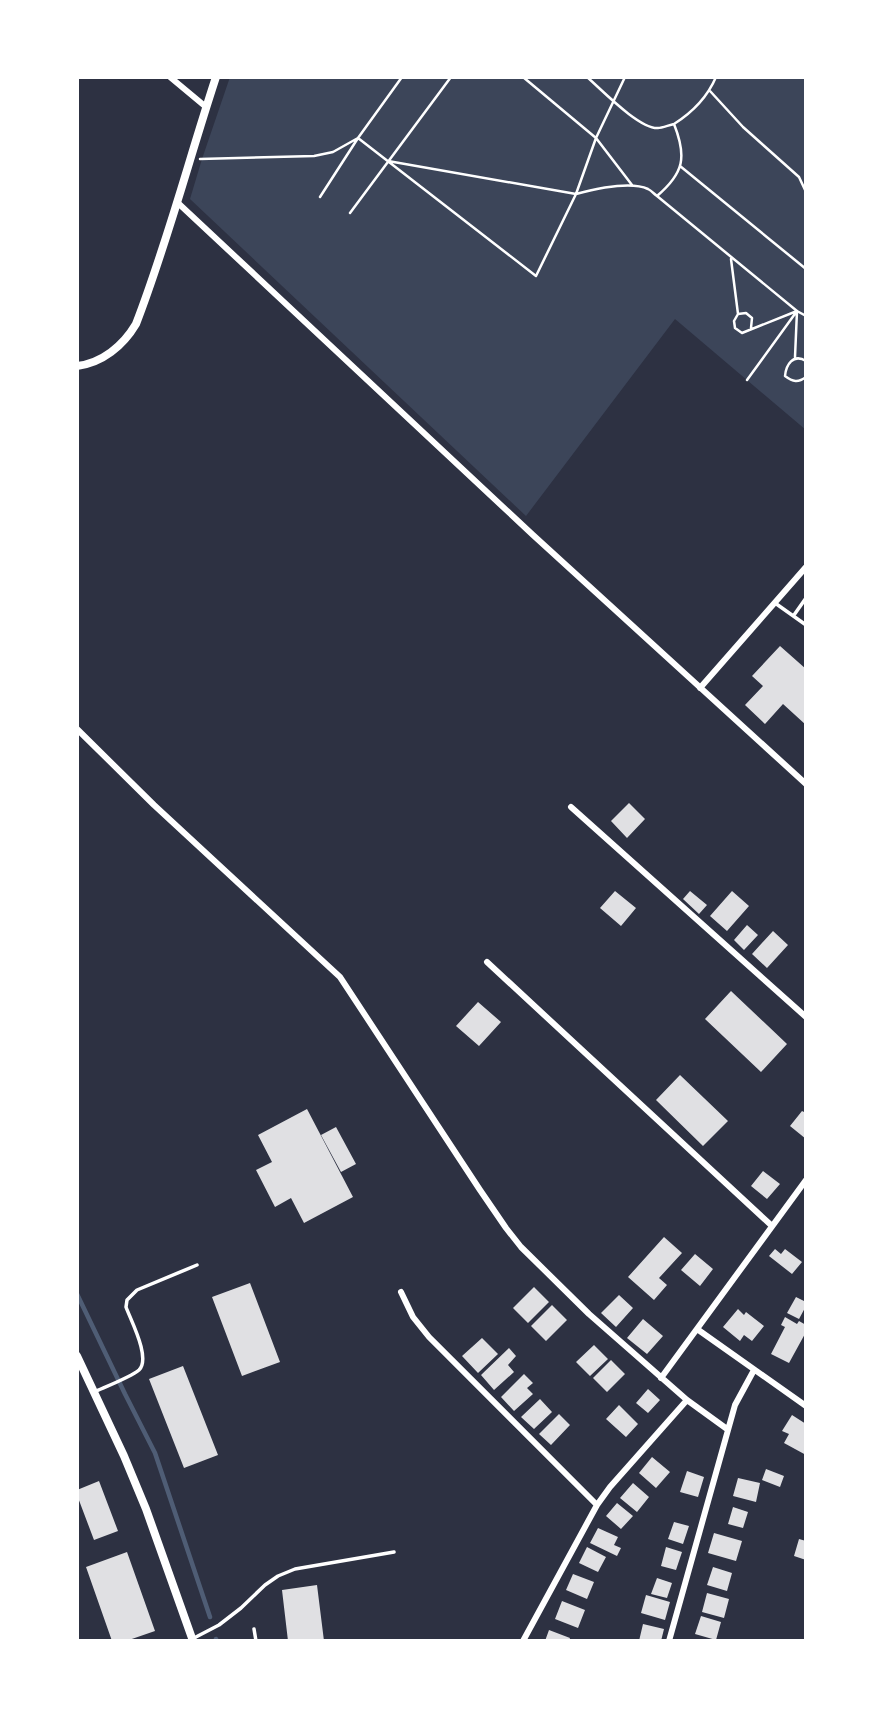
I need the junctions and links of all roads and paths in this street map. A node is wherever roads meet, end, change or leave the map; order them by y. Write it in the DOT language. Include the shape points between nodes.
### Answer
graph roads {
  1 [pos="170,77"];
  2 [pos="216,77"];
  3 [pos="402,77"];
  4 [pos="451,77"];
  5 [pos="523,77"];
  6 [pos="587,77"];
  7 [pos="625,77"];
  8 [pos="716,77"];
  9 [pos="710,91"];
  10 [pos="615,100"];
  11 [pos="206,107"];
  12 [pos="674,124"];
  13 [pos="358,138"];
  14 [pos="596,138"];
  15 [pos="190,160"];
  16 [pos="388,161"];
  17 [pos="680,166"];
  18 [pos="633,186"];
  19 [pos="806,192"];
  20 [pos="576,194"];
  21 [pos="657,196"];
  22 [pos="320,197"];
  23 [pos="178,203"];
  24 [pos="350,213"];
  25 [pos="731,257"];
  26 [pos="806,269"];
  27 [pos="797,312"];
  28 [pos="738,314"];
  29 [pos="806,316"];
  30 [pos="751,328"];
  31 [pos="795,358"];
  32 [pos="806,361"];
  33 [pos="77,366"];
  34 [pos="806,377"];
  35 [pos="747,380"];
  36 [pos="806,567"];
  37 [pos="806,598"];
  38 [pos="775,603"];
  39 [pos="794,615"];
  40 [pos="806,625"];
  41 [pos="700,688"];
  42 [pos="77,729"];
  43 [pos="806,784"];
  44 [pos="571,807"];
  45 [pos="486,962"];
  46 [pos="806,1017"];
  47 [pos="806,1180"];
  48 [pos="772,1226"];
  49 [pos="197,1265"];
  50 [pos="401,1292"];
  51 [pos="697,1329"];
  52 [pos="77,1356"];
  53 [pos="754,1370"];
  54 [pos="661,1378"];
  55 [pos="93,1392"];
  56 [pos="687,1400"];
  57 [pos="806,1406"];
  58 [pos="727,1429"];
  59 [pos="597,1506"];
  60 [pos="394,1552"];
  61 [pos="254,1629"];
  62 [pos="192,1640"];
  63 [pos="256,1641"];
  64 [pos="523,1641"];
  65 [pos="669,1641"];
  1 -- 11 [label="street"];
  2 -- 11 [label="street"];
  3 -- 13 [label="path"];
  4 -- 16 [label="path"];
  5 -- 14 [label="path"];
  6 -- 10 [label="path"];
  7 -- 10 [label="path"];
  8 -- 9 [label="path"];
  9 -- 12 [label="path"];
  9 -- 19 [label="path" via="799,177"];
  10 -- 12 [label="path" via="647,126 658,129"];
  10 -- 14 [label="path"];
  11 -- 15 [label="street"];
  12 -- 17 [label="path"];
  13 -- 15 [label="path" via="314,156"];
  13 -- 16 [label="path"];
  13 -- 22 [label="path"];
  14 -- 18 [label="path"];
  14 -- 20 [label="path"];
  15 -- 23 [label="street"];
  16 -- 20 [label="path"];
  16 -- 20 [label="path" via="536,276"];
  16 -- 24 [label="path"];
  17 -- 21 [label="path" via="673,182"];
  17 -- 26 [label="path"];
  18 -- 20 [label="path"];
  18 -- 21 [label="path"];
  21 -- 25 [label="path"];
  23 -- 33 [label="street" via="128,337 102,358"];
  23 -- 41 [label="street"];
  25 -- 27 [label="path"];
  25 -- 28 [label="path"];
  27 -- 29 [label="path"];
  27 -- 30 [label="path"];
  27 -- 31 [label="path"];
  27 -- 35 [label="path"];
  28 -- 30 [label="path" via="752,318"];
  28 -- 30 [label="path" via="736,328 742,333"];
  31 -- 32 [label="path"];
  31 -- 34 [label="path" via="785,376 792,381"];
  36 -- 38 [label="street"];
  37 -- 39 [label="lane"];
  38 -- 39 [label="lane"];
  38 -- 41 [label="street"];
  39 -- 40 [label="lane"];
  41 -- 43 [label="street"];
  42 -- 54 [label="street" via="340,977 506,1228 589,1314"];
  44 -- 46 [label="street"];
  45 -- 48 [label="street"];
  47 -- 48 [label="street"];
  48 -- 51 [label="street"];
  49 -- 55 [label="lane" via="137,1290 127,1300 143,1364 138,1371"];
  50 -- 59 [label="street" via="429,1337"];
  51 -- 53 [label="street"];
  51 -- 54 [label="street"];
  52 -- 55 [label="street"];
  53 -- 57 [label="street"];
  53 -- 58 [label="street"];
  54 -- 56 [label="street"];
  55 -- 62 [label="street" via="146,1508"];
  56 -- 58 [label="street"];
  56 -- 59 [label="street"];
  58 -- 65 [label="street"];
  59 -- 64 [label="street"];
  60 -- 62 [label="lane" via="278,1576 219,1625"];
  61 -- 63 [label="lane"];
}
